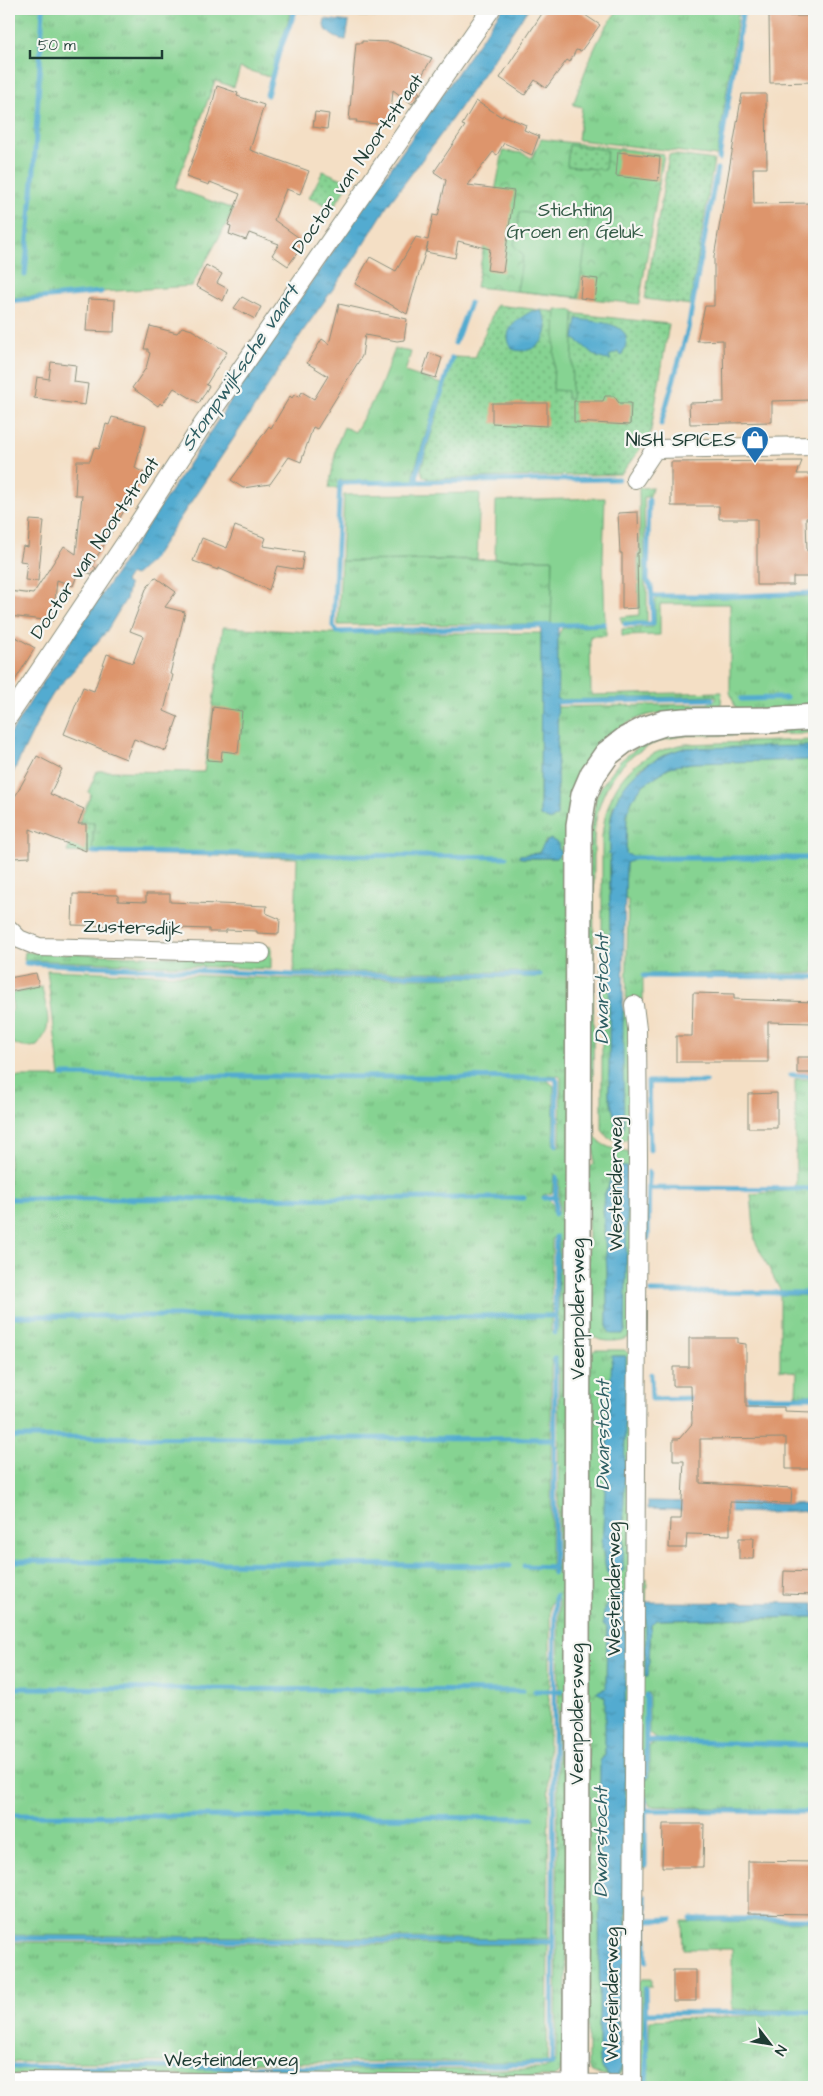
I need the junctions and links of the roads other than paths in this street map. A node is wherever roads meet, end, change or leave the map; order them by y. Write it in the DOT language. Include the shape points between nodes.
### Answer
graph roads {
  1 [pos="491,9"];
  2 [pos="814,446"];
  3 [pos="634,479"];
  4 [pos="9,716"];
  5 [pos="814,717"];
  6 [pos="9,929"];
  7 [pos="261,953"];
  8 [pos="634,1005"];
  9 [pos="9,2080"];
  10 [pos="576,2085"];
  11 [pos="622,2085"];
  1 -- 4 [label="street, Doctor van Noortstraat" via="202,424"];
  2 -- 3 [label="street" via="654,449"];
  5 -- 10 [label="street, Veenpoldersweg" via="664,723 625,740 607,754 584,795 579,826"];
  6 -- 7 [label="street, Zustersdijk" via="20,939 39,947"];
  8 -- 11 [label="street, Westeinderweg" via="638,1159"];
  9 -- 10 [label="street, Westeinderweg"];
  10 -- 11 [label="street, Westeinderweg"];
}
